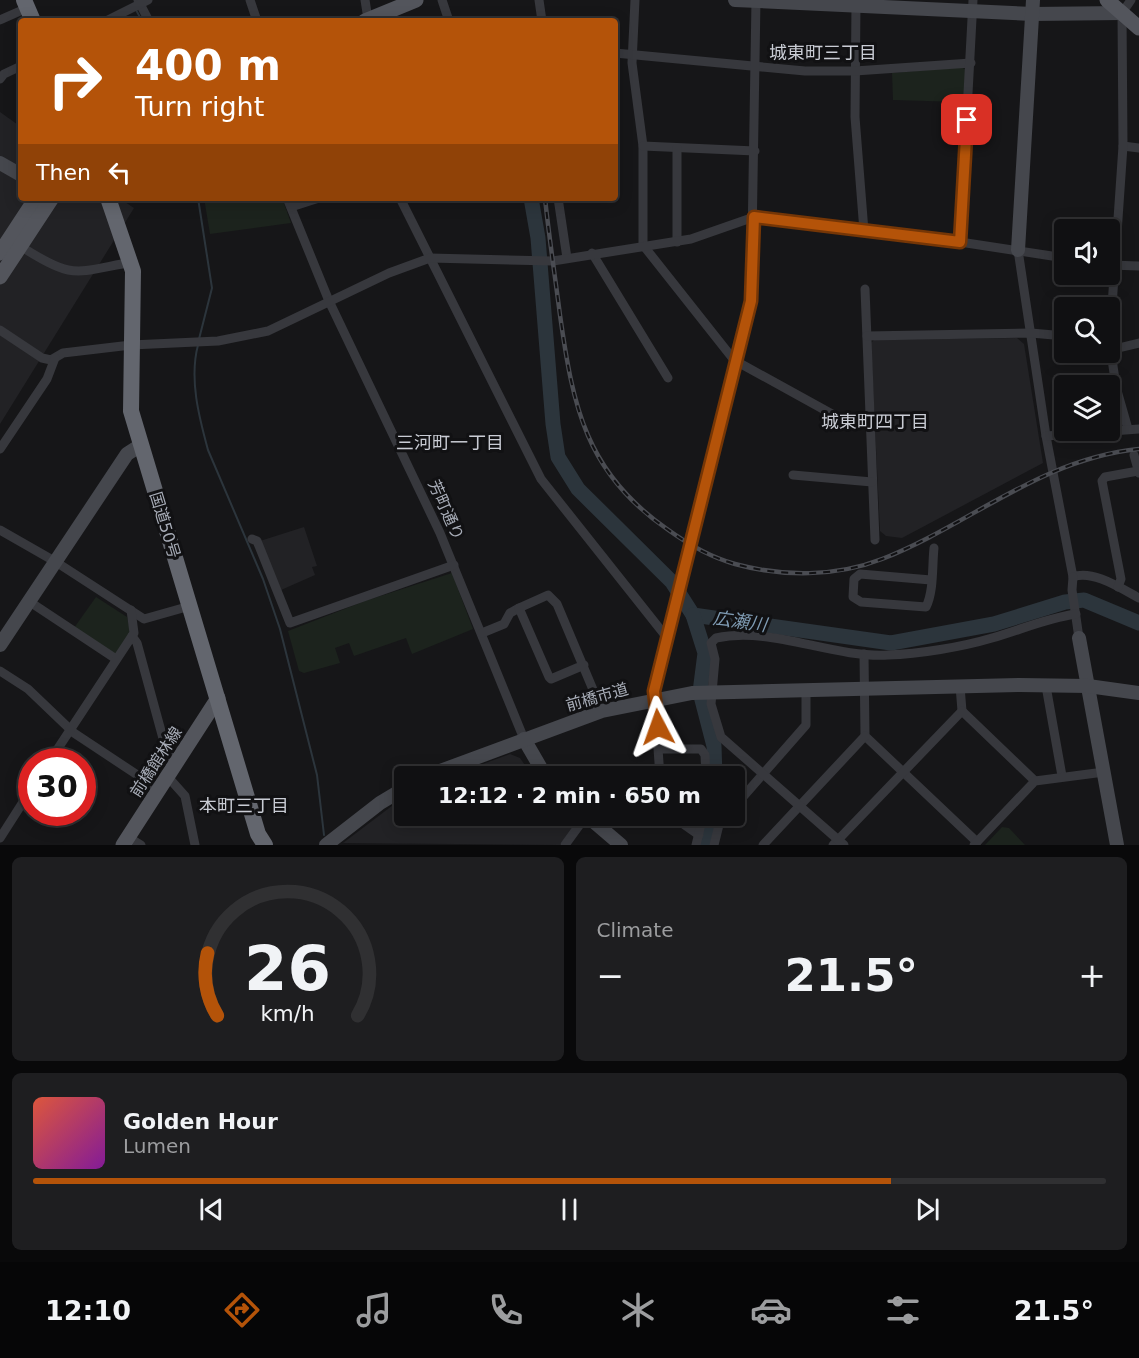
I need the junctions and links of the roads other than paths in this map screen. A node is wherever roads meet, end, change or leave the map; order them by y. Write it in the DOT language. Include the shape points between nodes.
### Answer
graph roads {
  1 [pos="250,0"];
  2 [pos="365,0"];
  3 [pos="416,0"];
  4 [pos="442,0"];
  5 [pos="539,0"];
  6 [pos="635,0"];
  7 [pos="735,0"];
  8 [pos="1107,0"];
  9 [pos="756,1"];
  10 [pos="142,2"];
  11 [pos="856,3"];
  12 [pos="973,6"];
  13 [pos="1126,6"];
  14 [pos="1033,7"];
  15 [pos="28,10"];
  16 [pos="112,18"];
  17 [pos="148,18"];
  18 [pos="256,18"];
  19 [pos="367,18"];
  20 [pos="372,18"];
  21 [pos="448,18"];
  22 [pos="542,18"];
  23 [pos="0,20"];
  24 [pos="1139,28"];
  25 [pos="618,53"];
  26 [pos="632,54"];
  27 [pos="971,63"];
  28 [pos="18,67"];
  29 [pos="756,67"];
  30 [pos="855,71"];
  31 [pos="0,79"];
  32 [pos="643,146"];
  33 [pos="1123,146"];
  34 [pos="678,148"];
  35 [pos="1139,148"];
  36 [pos="755,151"];
  37 [pos="0,163"];
  38 [pos="18,173"];
  39 [pos="30,201"];
  40 [pos="43,201"];
  41 [pos="45,201"];
  42 [pos="109,201"];
  43 [pos="402,201"];
  44 [pos="558,201"];
  45 [pos="289,202"];
  46 [pos="26,214"];
  47 [pos="754,217"];
  48 [pos="1116,219"];
  49 [pos="864,231"];
  50 [pos="677,242"];
  51 [pos="960,242"];
  52 [pos="643,245"];
  53 [pos="20,246"];
  54 [pos="1018,250"];
  55 [pos="0,253"];
  56 [pos="592,253"];
  57 [pos="1054,256"];
  58 [pos="430,258"];
  59 [pos="567,258"];
  60 [pos="132,262"];
  61 [pos="1120,265"];
  62 [pos="1139,266"];
  63 [pos="0,277"];
  64 [pos="865,289"];
  65 [pos="329,301"];
  66 [pos="0,330"];
  67 [pos="1031,333"];
  68 [pos="1054,335"];
  69 [pos="867,336"];
  70 [pos="1139,343"];
  71 [pos="131,345"];
  72 [pos="1120,348"];
  73 [pos="55,358"];
  74 [pos="737,362"];
  75 [pos="1112,363"];
  76 [pos="668,378"];
  77 [pos="869,419"];
  78 [pos="1128,429"];
  79 [pos="1139,429"];
  80 [pos="1046,436"];
  81 [pos="141,445"];
  82 [pos="0,449"];
  83 [pos="1134,455"];
  84 [pos="1139,472"];
  85 [pos="793,475"];
  86 [pos="872,482"];
  87 [pos="0,530"];
  88 [pos="252,539"];
  89 [pos="875,540"];
  90 [pos="934,548"];
  91 [pos="56,562"];
  92 [pos="454,565"];
  93 [pos="1072,577"];
  94 [pos="931,580"];
  95 [pos="1118,587"];
  96 [pos="1139,598"];
  97 [pos="30,602"];
  98 [pos="190,606"];
  99 [pos="519,608"];
  100 [pos="131,610"];
  101 [pos="1075,612"];
  102 [pos="482,633"];
  103 [pos="132,636"];
  104 [pos="1079,638"];
  105 [pos="668,639"];
  106 [pos="0,645"];
  107 [pos="864,654"];
  108 [pos="116,659"];
  109 [pos="584,665"];
  110 [pos="0,671"];
  111 [pos="960,686"];
  112 [pos="1046,686"];
  113 [pos="1088,686"];
  114 [pos="863,689"];
  115 [pos="806,691"];
  116 [pos="712,692"];
  117 [pos="1139,693"];
  118 [pos="218,698"];
  119 [pos="656,699"];
  120 [pos="602,711"];
  121 [pos="962,711"];
  122 [pos="70,730"];
  123 [pos="865,736"];
  124 [pos="524,739"];
  125 [pos="58,748"];
  126 [pos="659,749"];
  127 [pos="177,764"];
  128 [pos="453,766"];
  129 [pos="540,766"];
  130 [pos="660,766"];
  131 [pos="706,766"];
  132 [pos="902,771"];
  133 [pos="1104,772"];
  134 [pos="763,774"];
  135 [pos="1062,776"];
  136 [pos="1035,781"];
  137 [pos="164,784"];
  138 [pos="745,795"];
  139 [pos="394,796"];
  140 [pos="800,805"];
  141 [pos="18,810"];
  142 [pos="579,826"];
  143 [pos="598,826"];
  144 [pos="682,826"];
  145 [pos="719,826"];
  146 [pos="0,838"];
  147 [pos="697,840"];
  148 [pos="260,841"];
  149 [pos="131,842"];
  150 [pos="839,843"];
  151 [pos="976,843"];
  152 [pos="195,845"];
  153 [pos="326,845"];
  154 [pos="565,845"];
  155 [pos="621,845"];
  156 [pos="714,845"];
  157 [pos="763,845"];
  158 [pos="1117,845"];
  1 -- 18 [label="street"];
  2 -- 19 [label="street"];
  3 -- 20 [label="main road"];
  4 -- 21 [label="street"];
  5 -- 22 [label="street"];
  6 -- 26 [label="street"];
  7 -- 9 [label="street"];
  8 -- 13 [label="main road"];
  9 -- 11 [label="street"];
  9 -- 29 [label="street"];
  10 -- 16 [label="street"];
  10 -- 17 [label="street"];
  11 -- 12 [label="street"];
  11 -- 30 [label="street"];
  12 -- 14 [label="street"];
  12 -- 27 [label="street"];
  13 -- 14 [label="street"];
  13 -- 24 [label="main road"];
  13 -- 33 [label="street"];
  14 -- 54 [label="street"];
  15 -- 23 [label="street"];
  25 -- 26 [label="street"];
  26 -- 29 [label="street"];
  26 -- 32 [label="street"];
  27 -- 30 [label="street"];
  27 -- 51 [label="street"];
  28 -- 31 [label="street"];
  29 -- 30 [label="street"];
  29 -- 36 [label="street"];
  30 -- 49 [label="street"];
  32 -- 34 [label="street"];
  32 -- 52 [label="street"];
  33 -- 35 [label="street"];
  33 -- 48 [label="street"];
  34 -- 36 [label="street"];
  34 -- 50 [label="street"];
  36 -- 47 [label="street"];
  37 -- 38 [label="street"];
  39 -- 46 [label="main road"];
  40 -- 46 [label="main road"];
  41 -- 53 [label="main road"];
  42 -- 60 [label="highway, 国道50号"];
  43 -- 58 [label="street"];
  44 -- 59 [label="street"];
  45 -- 65 [label="street, 芳町通り"];
  46 -- 55 [label="main road"];
  47 -- 49 [label="street"];
  47 -- 50 [label="street"];
  47 -- 74 [label="street" via="751,301"];
  49 -- 51 [label="street"];
  50 -- 52 [label="street"];
  51 -- 54 [label="street"];
  52 -- 56 [label="street"];
  52 -- 74 [label="street"];
  53 -- 60 [label="street" via="64,271 88,272"];
  53 -- 63 [label="main road"];
  54 -- 57 [label="street"];
  54 -- 67 [label="street"];
  56 -- 59 [label="street"];
  56 -- 76 [label="street"];
  58 -- 59 [label="street" via="533,262"];
  58 -- 65 [label="street"];
  58 -- 105 [label="street" via="541,480"];
  60 -- 71 [label="highway, 国道50号"];
  61 -- 62 [label="street"];
  64 -- 69 [label="street"];
  65 -- 71 [label="street" via="268,331 246,336"];
  65 -- 92 [label="street, 芳町通り"];
  66 -- 73 [label="street" via="42,358"];
  67 -- 68 [label="street"];
  67 -- 69 [label="street"];
  67 -- 80 [label="street"];
  69 -- 77 [label="street"];
  70 -- 72 [label="street"];
  71 -- 73 [label="street" via="63,352"];
  71 -- 81 [label="highway, 国道50号" via="130,402"];
  73 -- 82 [label="street" via="47,379"];
  74 -- 77 [label="street" via="841,418"];
  74 -- 105 [label="street"];
  75 -- 78 [label="street"];
  77 -- 86 [label="street"];
  78 -- 79 [label="street"];
  78 -- 80 [label="street"];
  80 -- 93 [label="street"];
  81 -- 91 [label="street" via="127,454"];
  81 -- 98 [label="highway, 国道50号"];
  83 -- 84 [label="street"];
  84 -- 95 [label="street" via="1105,477 1102,481 1120,579"];
  85 -- 86 [label="street"];
  86 -- 89 [label="street"];
  87 -- 91 [label="street"];
  88 -- 92 [label="street" via="257,541 290,623"];
  90 -- 94 [label="street"];
  91 -- 97 [label="street"];
  91 -- 100 [label="street"];
  92 -- 102 [label="street, 芳町通り"];
  93 -- 95 [label="street" via="1091,577"];
  93 -- 101 [label="street"];
  94 -- 94 [label="street" via="923,608 859,602 853,597 854,579 860,574"];
  95 -- 96 [label="street"];
  97 -- 106 [label="street"];
  97 -- 108 [label="street"];
  98 -- 100 [label="street" via="144,619"];
  98 -- 118 [label="highway, 国道50号"];
  99 -- 102 [label="street" via="510,613 504,624"];
  99 -- 109 [label="street" via="548,595 552,598"];
  99 -- 109 [label="street" via="551,679"];
  100 -- 103 [label="street" via="135,628"];
  101 -- 104 [label="street"];
  101 -- 107 [label="street" via="990,639 899,655"];
  102 -- 124 [label="street, 芳町通り"];
  103 -- 108 [label="street"];
  103 -- 127 [label="street" via="167,753"];
  104 -- 113 [label="street"];
  105 -- 119 [label="street" via="654,691"];
  107 -- 114 [label="street"];
  107 -- 116 [label="street" via="740,635 716,638 711,643 715,659"];
  108 -- 122 [label="street"];
  109 -- 120 [label="street"];
  110 -- 122 [label="street" via="28,689"];
  111 -- 112 [label="street, 前橋市道"];
  111 -- 114 [label="street, 前橋市道"];
  111 -- 121 [label="street"];
  112 -- 113 [label="street, 前橋市道"];
  112 -- 135 [label="street"];
  113 -- 117 [label="street, 前橋市道"];
  113 -- 133 [label="street"];
  114 -- 115 [label="street, 前橋市道"];
  114 -- 123 [label="street"];
  115 -- 116 [label="street, 前橋市道"];
  115 -- 134 [label="street" via="806,725"];
  116 -- 119 [label="street, 前橋市道"];
  116 -- 134 [label="street" via="711,704 721,737"];
  118 -- 127 [label="main road, 前橋館林線"];
  118 -- 148 [label="highway, 国道50号"];
  119 -- 120 [label="street, 前橋市道"];
  119 -- 126 [label="street"];
  120 -- 124 [label="street, 前橋市道"];
  121 -- 132 [label="street"];
  121 -- 136 [label="street"];
  122 -- 125 [label="street"];
  122 -- 137 [label="street"];
  123 -- 132 [label="street"];
  123 -- 140 [label="street"];
  124 -- 128 [label="street, 前橋市道"];
  124 -- 129 [label="street"];
  126 -- 130 [label="street"];
  126 -- 131 [label="street" via="701,748"];
  127 -- 137 [label="main road, 前橋館林線"];
  132 -- 150 [label="street"];
  132 -- 151 [label="street"];
  133 -- 135 [label="street"];
  133 -- 158 [label="street"];
  134 -- 138 [label="street"];
  134 -- 140 [label="street"];
  135 -- 136 [label="street"];
  136 -- 151 [label="street"];
  137 -- 149 [label="main road, 前橋館林線"];
  137 -- 152 [label="street" via="185,796"];
  139 -- 153 [label="street"];
  140 -- 150 [label="street"];
  140 -- 157 [label="street"];
  141 -- 146 [label="street"];
  142 -- 154 [label="street"];
  143 -- 155 [label="street"];
  144 -- 147 [label="street"];
  145 -- 156 [label="street"];
}
